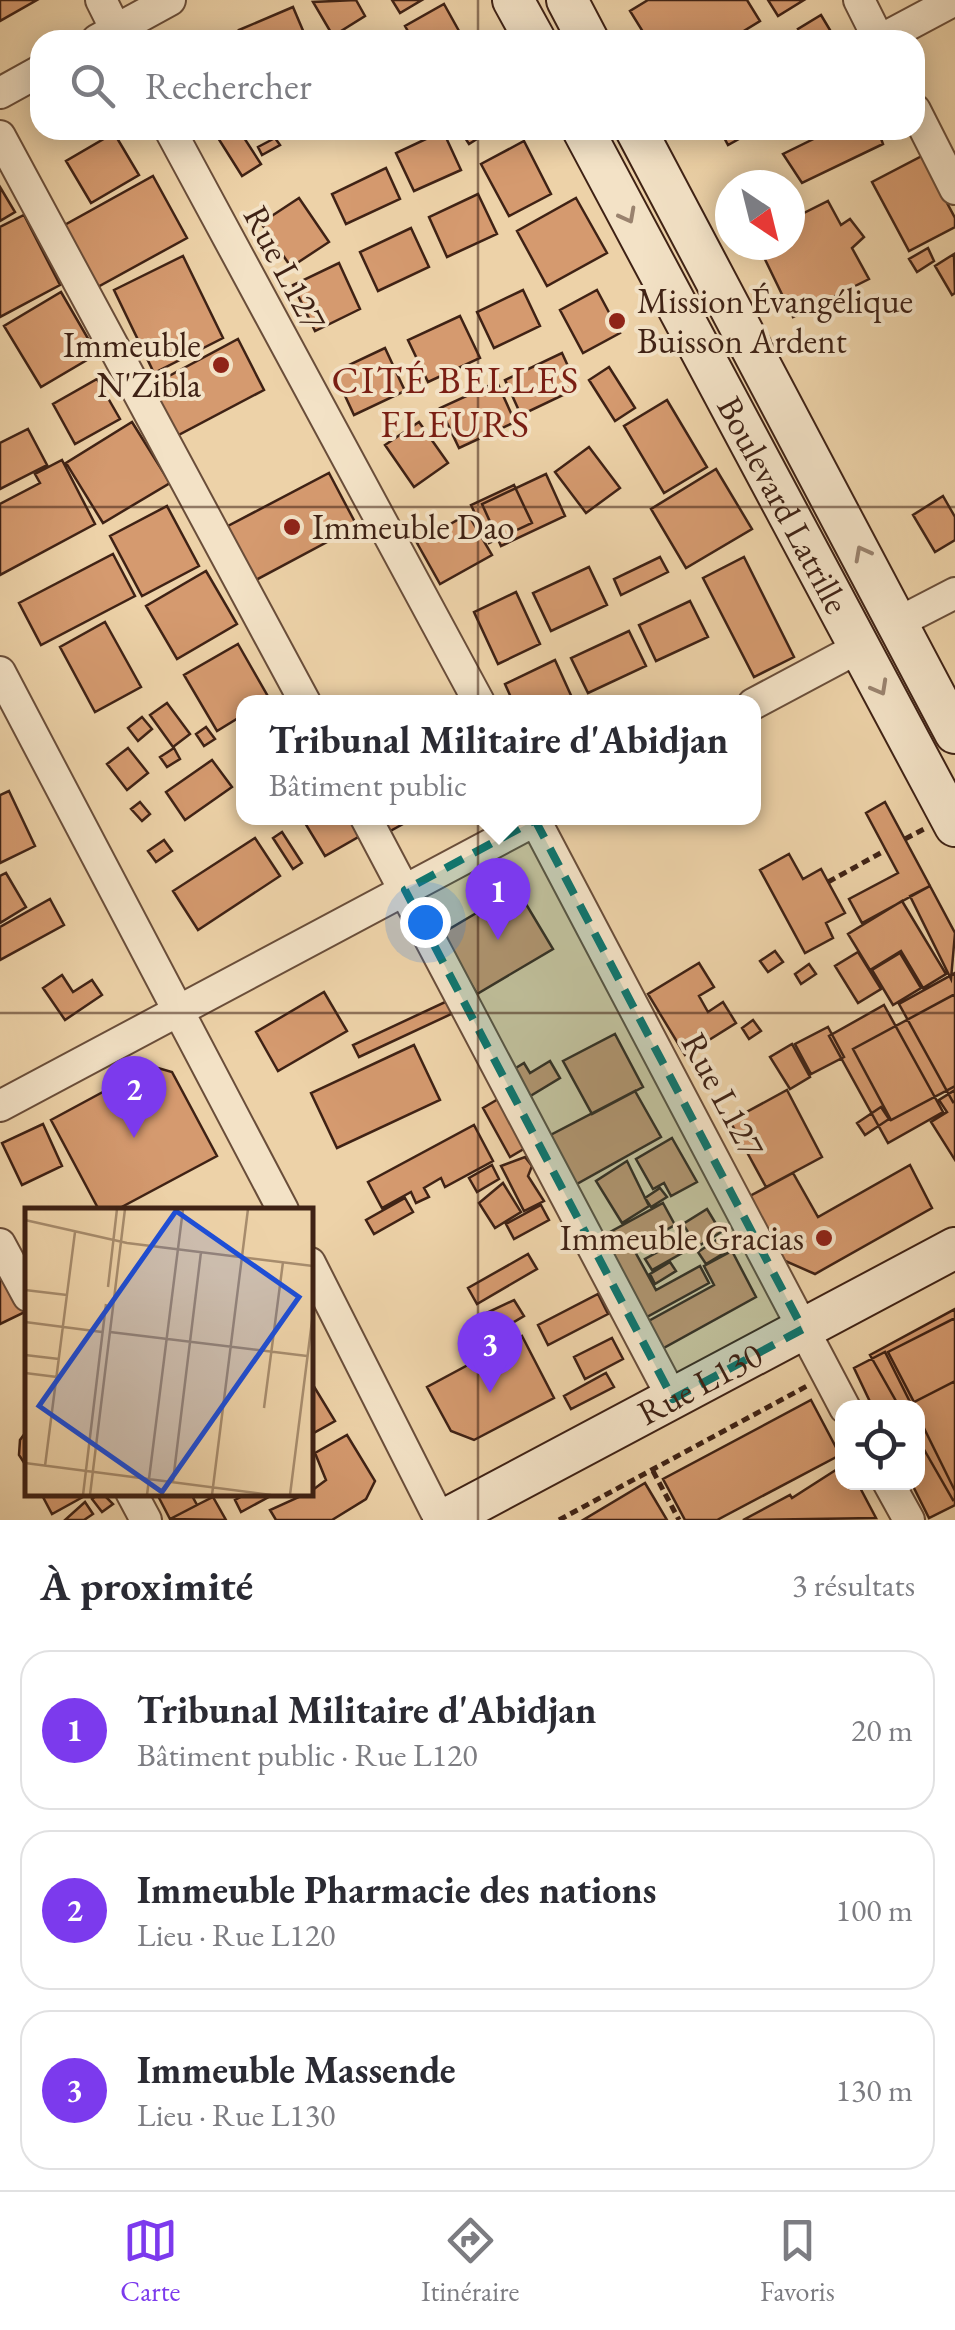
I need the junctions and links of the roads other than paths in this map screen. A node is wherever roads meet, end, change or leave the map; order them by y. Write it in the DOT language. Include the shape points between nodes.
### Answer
graph roads {
  1 [pos="100,0"];
  2 [pos="170,0"];
  3 [pos="513,0"];
  4 [pos="567,0"];
  5 [pos="858,0"];
  6 [pos="955,0"];
  7 [pos="109,30"];
  8 [pos="122,30"];
  9 [pos="529,30"];
  10 [pos="583,30"];
  11 [pos="874,30"];
  12 [pos="898,30"];
  13 [pos="30,76"];
  14 [pos="0,93"];
  15 [pos="925,130"];
  16 [pos="0,136"];
  17 [pos="175,140"];
  18 [pos="587,140"];
  19 [pos="641,140"];
  20 [pos="955,188"];
  21 [pos="955,593"];
  22 [pos="900,622"];
  23 [pos="858,648"];
  24 [pos="0,672"];
  25 [pos="300,695"];
  26 [pos="475,695"];
  27 [pos="761,700"];
  28 [pos="955,733"];
  29 [pos="370,825"];
  30 [pos="523,825"];
  31 [pos="540,825"];
  32 [pos="955,826"];
  33 [pos="405,890"];
  34 [pos="182,1011"];
  35 [pos="0,1106"];
  36 [pos="282,1208"];
  37 [pos="0,1244"];
  38 [pos="955,1248"];
  39 [pos="312,1267"];
  40 [pos="25,1290"];
  41 [pos="803,1328"];
  42 [pos="673,1399"];
  43 [pos="841,1400"];
  44 [pos="892,1490"];
  45 [pos="134,1495"];
  46 [pos="146,1520"];
  47 [pos="442,1520"];
  48 [pos="909,1520"];
  1 -- 7 [label="street"];
  2 -- 8 [label="street"];
  3 -- 9 [label="main road"];
  4 -- 10 [label="main road"];
  5 -- 11 [label="street"];
  6 -- 12 [label="street"];
  13 -- 14 [label="street"];
  15 -- 20 [label="street"];
  16 -- 25 [label="street"];
  17 -- 26 [label="street, Rue L127"];
  18 -- 23 [label="main road, Boulevard Latrille, one-way"];
  22 -- 19 [label="main road, Boulevard Latrille, one-way"];
  21 -- 22 [label="street"];
  22 -- 28 [label="main road, Boulevard Latrille"];
  23 -- 27 [label="street"];
  23 -- 32 [label="main road, Boulevard Latrille, one-way"];
  24 -- 34 [label="street"];
  29 -- 33 [label="street"];
  30 -- 33 [label="street"];
  31 -- 41 [label="street, Rue L127"];
  33 -- 34 [label="street"];
  33 -- 42 [label="street"];
  34 -- 35 [label="street"];
  34 -- 36 [label="street"];
  37 -- 40 [label="street"];
  38 -- 41 [label="main road, Rue L130"];
  39 -- 47 [label="street"];
  41 -- 42 [label="main road, Rue L130"];
  41 -- 43 [label="street, Rue L127"];
  42 -- 47 [label="main road, Rue L130"];
  44 -- 48 [label="street"];
  45 -- 46 [label="street"];
}
